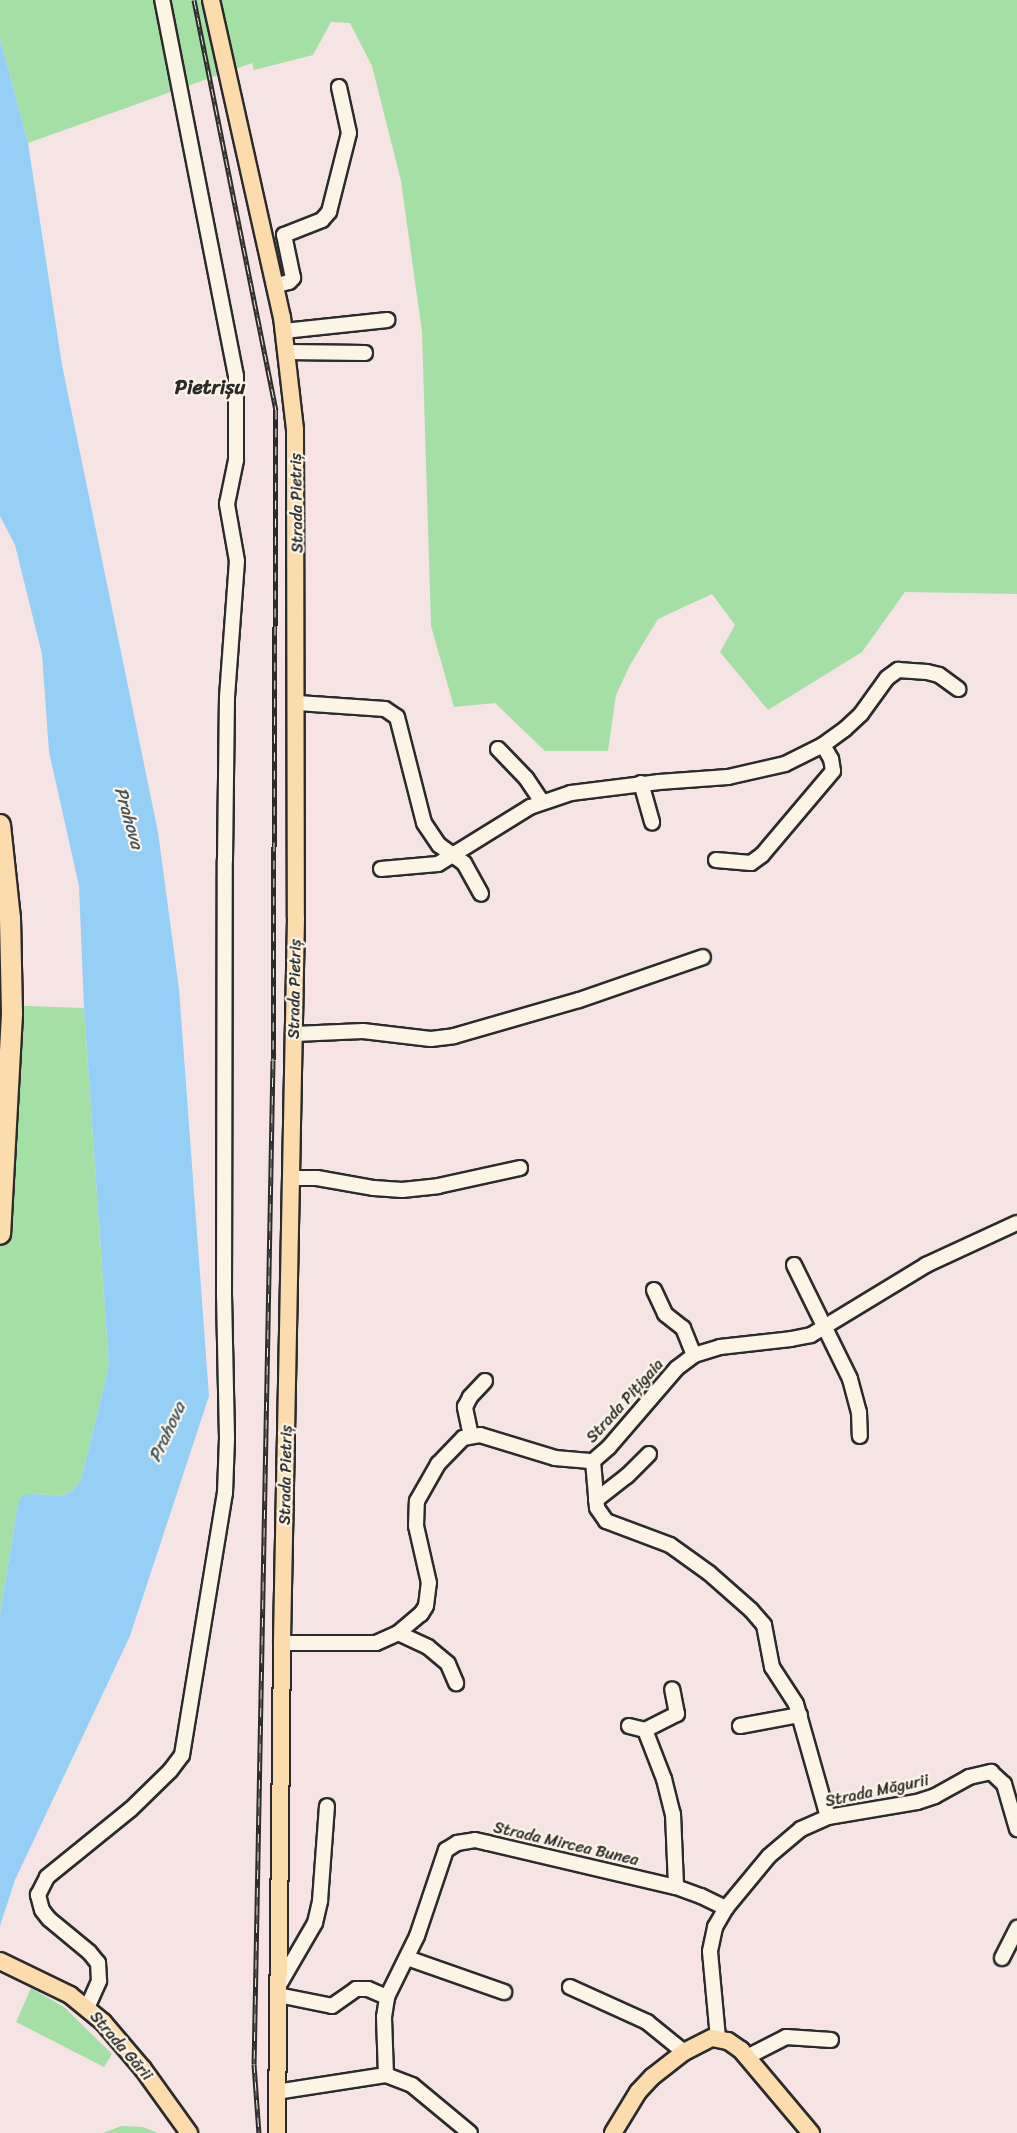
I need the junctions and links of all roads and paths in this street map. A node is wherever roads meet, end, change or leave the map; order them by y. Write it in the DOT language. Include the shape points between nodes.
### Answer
graph roads {
  1 [pos="162,0"];
  2 [pos="212,0"];
  3 [pos="339,87"];
  4 [pos="274,286"];
  5 [pos="387,320"];
  6 [pos="284,332"];
  7 [pos="287,352"];
  8 [pos="365,353"];
  9 [pos="958,689"];
  10 [pos="298,703"];
  11 [pos="823,745"];
  12 [pos="498,749"];
  13 [pos="641,783"];
  14 [pos="543,802"];
  15 [pos="652,822"];
  16 [pos="0,825"];
  17 [pos="453,856"];
  18 [pos="716,860"];
  19 [pos="381,869"];
  20 [pos="481,894"];
  21 [pos="0,927"];
  22 [pos="703,957"];
  23 [pos="295,1034"];
  24 [pos="0,1049"];
  25 [pos="520,1168"];
  26 [pos="292,1178"];
  27 [pos="1017,1223"];
  28 [pos="0,1233"];
  29 [pos="794,1264"];
  30 [pos="654,1290"];
  31 [pos="824,1329"];
  32 [pos="694,1355"];
  33 [pos="485,1381"];
  34 [pos="471,1436"];
  35 [pos="860,1436"];
  36 [pos="648,1454"];
  37 [pos="593,1461"];
  38 [pos="596,1500"];
  39 [pos="398,1633"];
  40 [pos="282,1643"];
  41 [pos="456,1683"];
  42 [pos="672,1689"];
  43 [pos="800,1715"];
  44 [pos="629,1726"];
  45 [pos="740,1726"];
  46 [pos="645,1730"];
  47 [pos="327,1806"];
  48 [pos="828,1817"];
  49 [pos="1017,1829"];
  50 [pos="676,1887"];
  51 [pos="726,1908"];
  52 [pos="1017,1928"];
  53 [pos="407,1958"];
  54 [pos="1002,1958"];
  55 [pos="0,1961"];
  56 [pos="570,1987"];
  57 [pos="278,1991"];
  58 [pos="504,1992"];
  59 [pos="387,1997"];
  60 [pos="87,2008"];
  61 [pos="718,2038"];
  62 [pos="831,2040"];
  63 [pos="684,2052"];
  64 [pos="747,2057"];
  65 [pos="386,2075"];
  66 [pos="276,2092"];
  67 [pos="189,2133"];
  68 [pos="277,2133"];
  69 [pos="470,2133"];
  70 [pos="613,2133"];
  71 [pos="811,2133"];
  1 -- 60 [label="street" via="236,376 236,460 227,504 237,561 227,697 225,860 224,1296 228,1438 225,1492 182,1755 131,1809 47,1877 38,1895 38,1903 49,1919 98,1964 99,1981"];
  2 -- 4 [label="main road, Strada Pietriș"];
  3 -- 4 [label="street" via="349,133 328,212 322,220 284,235 293,278"];
  4 -- 6 [label="main road, Strada Pietriș"];
  5 -- 6 [label="street"];
  6 -- 7 [label="main road, Strada Pietriș"];
  7 -- 8 [label="street"];
  7 -- 10 [label="main road, Strada Pietriș" via="295,430"];
  9 -- 11 [label="street" via="933,674 898,670 887,678 854,721"];
  10 -- 17 [label="street" via="385,709 397,717 419,812 434,838"];
  10 -- 23 [label="main road, Strada Pietriș"];
  11 -- 13 [label="street" via="785,764 760,771"];
  11 -- 18 [label="street" via="833,771 762,855 750,863"];
  12 -- 14 [label="street"];
  13 -- 14 [label="street" via="571,793"];
  13 -- 15 [label="street"];
  14 -- 17 [label="street" via="498,825"];
  16 -- 28 [label="highway" via="10,918 12,1014"];
  17 -- 19 [label="street" via="424,867"];
  17 -- 20 [label="street" via="464,863"];
  21 -- 24 [label="highway"];
  22 -- 23 [label="street" via="579,1000 454,1036 431,1039 363,1031"];
  23 -- 26 [label="main road, Strada Pietriș"];
  25 -- 26 [label="street" via="402,1190"];
  26 -- 40 [label="main road, Strada Pietriș"];
  27 -- 31 [label="street, Strada Pițigaia" via="926,1265"];
  29 -- 31 [label="street"];
  30 -- 32 [label="street" via="665,1314 683,1328"];
  31 -- 32 [label="street, Strada Pițigaia" via="791,1340 720,1347"];
  31 -- 35 [label="street" via="850,1379 859,1412"];
  32 -- 37 [label="street, Strada Pițigaia" via="677,1368"];
  33 -- 34 [label="street" via="465,1407"];
  34 -- 37 [label="street, Strada Pițigaia" via="492,1438 555,1458"];
  34 -- 39 [label="street" via="455,1443 445,1454 420,1493 415,1516 429,1595 421,1614"];
  36 -- 38 [label="street"];
  37 -- 38 [label="street"];
  38 -- 43 [label="street" via="606,1521 670,1545 709,1573 758,1617 767,1633 772,1667"];
  39 -- 40 [label="street" via="376,1643"];
  39 -- 41 [label="street" via="428,1647 448,1664"];
  40 -- 57 [label="main road, Strada Pietriș"];
  42 -- 46 [label="street" via="677,1714"];
  43 -- 45 [label="street"];
  43 -- 48 [label="street"];
  44 -- 46 [label="street"];
  46 -- 50 [label="street" via="673,1814"];
  47 -- 57 [label="street" via="315,1923"];
  48 -- 49 [label="street, Strada Măgurii" via="916,1802 969,1777 991,1772 1004,1784"];
  48 -- 51 [label="street, Strada Măgurii" via="812,1822 787,1839"];
  50 -- 51 [label="street, Strada Mircea Bunea"];
  50 -- 53 [label="street, Strada Mircea Bunea" via="475,1840 457,1843 446,1850"];
  51 -- 61 [label="street, Strada Măgurii" via="715,1927 710,1951"];
  52 -- 54 [label="street"];
  53 -- 58 [label="street"];
  53 -- 59 [label="street, Strada Mircea Bunea"];
  55 -- 60 [label="main road, Strada Gării" via="37,1977"];
  56 -- 63 [label="street" via="647,2022"];
  57 -- 59 [label="street" via="332,2006 356,1989"];
  57 -- 66 [label="main road, Strada Pietriș"];
  59 -- 65 [label="street"];
  60 -- 67 [label="main road, Strada Gării" via="130,2053"];
  61 -- 63 [label="main road" via="705,2040"];
  61 -- 64 [label="main road"];
  62 -- 64 [label="street" via="786,2037"];
  63 -- 70 [label="main road" via="645,2084"];
  64 -- 71 [label="main road"];
  65 -- 66 [label="street"];
  65 -- 69 [label="street" via="412,2085"];
  66 -- 68 [label="main road, Strada Pietriș"];
}
